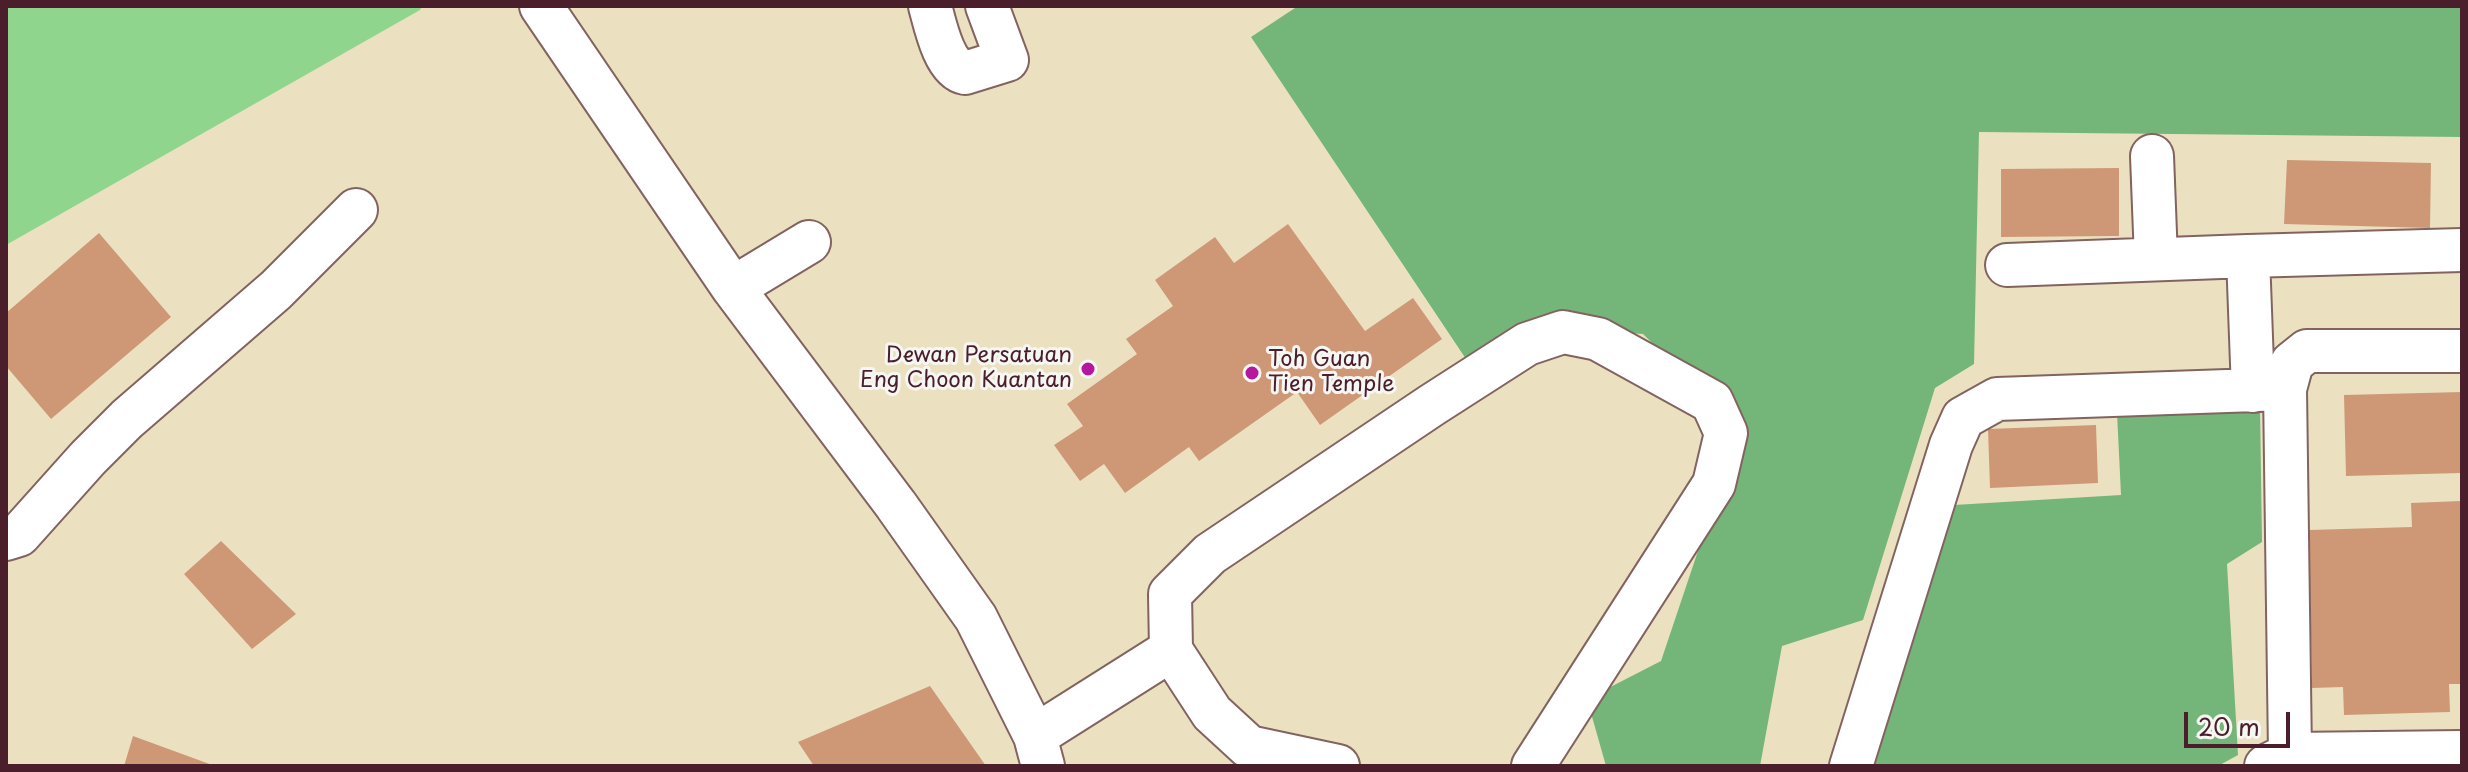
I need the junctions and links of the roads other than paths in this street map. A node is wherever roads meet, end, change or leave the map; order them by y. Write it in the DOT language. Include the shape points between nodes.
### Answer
graph roads {
  1 [pos="541,6"];
  2 [pos="930,6"];
  3 [pos="987,6"];
  4 [pos="2152,156"];
  5 [pos="356,210"];
  6 [pos="809,242"];
  7 [pos="2462,250"];
  8 [pos="2248,256"];
  9 [pos="2156,259"];
  10 [pos="2007,265"];
  11 [pos="733,288"];
  12 [pos="2462,351"];
  13 [pos="2269,390"];
  14 [pos="6,539"];
  15 [pos="1171,650"];
  16 [pos="1039,751"];
  17 [pos="2462,752"];
  18 [pos="2278,760"];
  19 [pos="1338,766"];
  20 [pos="1533,766"];
  21 [pos="1851,766"];
  1 -- 11 [label="lane"];
  2 -- 3 [label="lane" via="950,63 965,73 1007,60"];
  4 -- 9 [label="lane"];
  5 -- 14 [label="lane" via="276,290 127,419 19,535"];
  6 -- 11 [label="lane"];
  7 -- 8 [label="lane"];
  8 -- 9 [label="lane"];
  8 -- 13 [label="lane"];
  9 -- 10 [label="lane"];
  11 -- 16 [label="lane" via="976,618"];
  12 -- 13 [label="lane" via="2307,351"];
  13 -- 18 [label="lane"];
  13 -- 21 [label="lane" via="1997,399 1963,418"];
  15 -- 16 [label="lane"];
  15 -- 19 [label="lane" via="1212,713 1249,747"];
  15 -- 20 [label="lane" via="1170,594 1210,554 1527,344 1563,332 1598,339 1712,402 1726,433 1714,484"];
  17 -- 18 [label="lane"];
}
